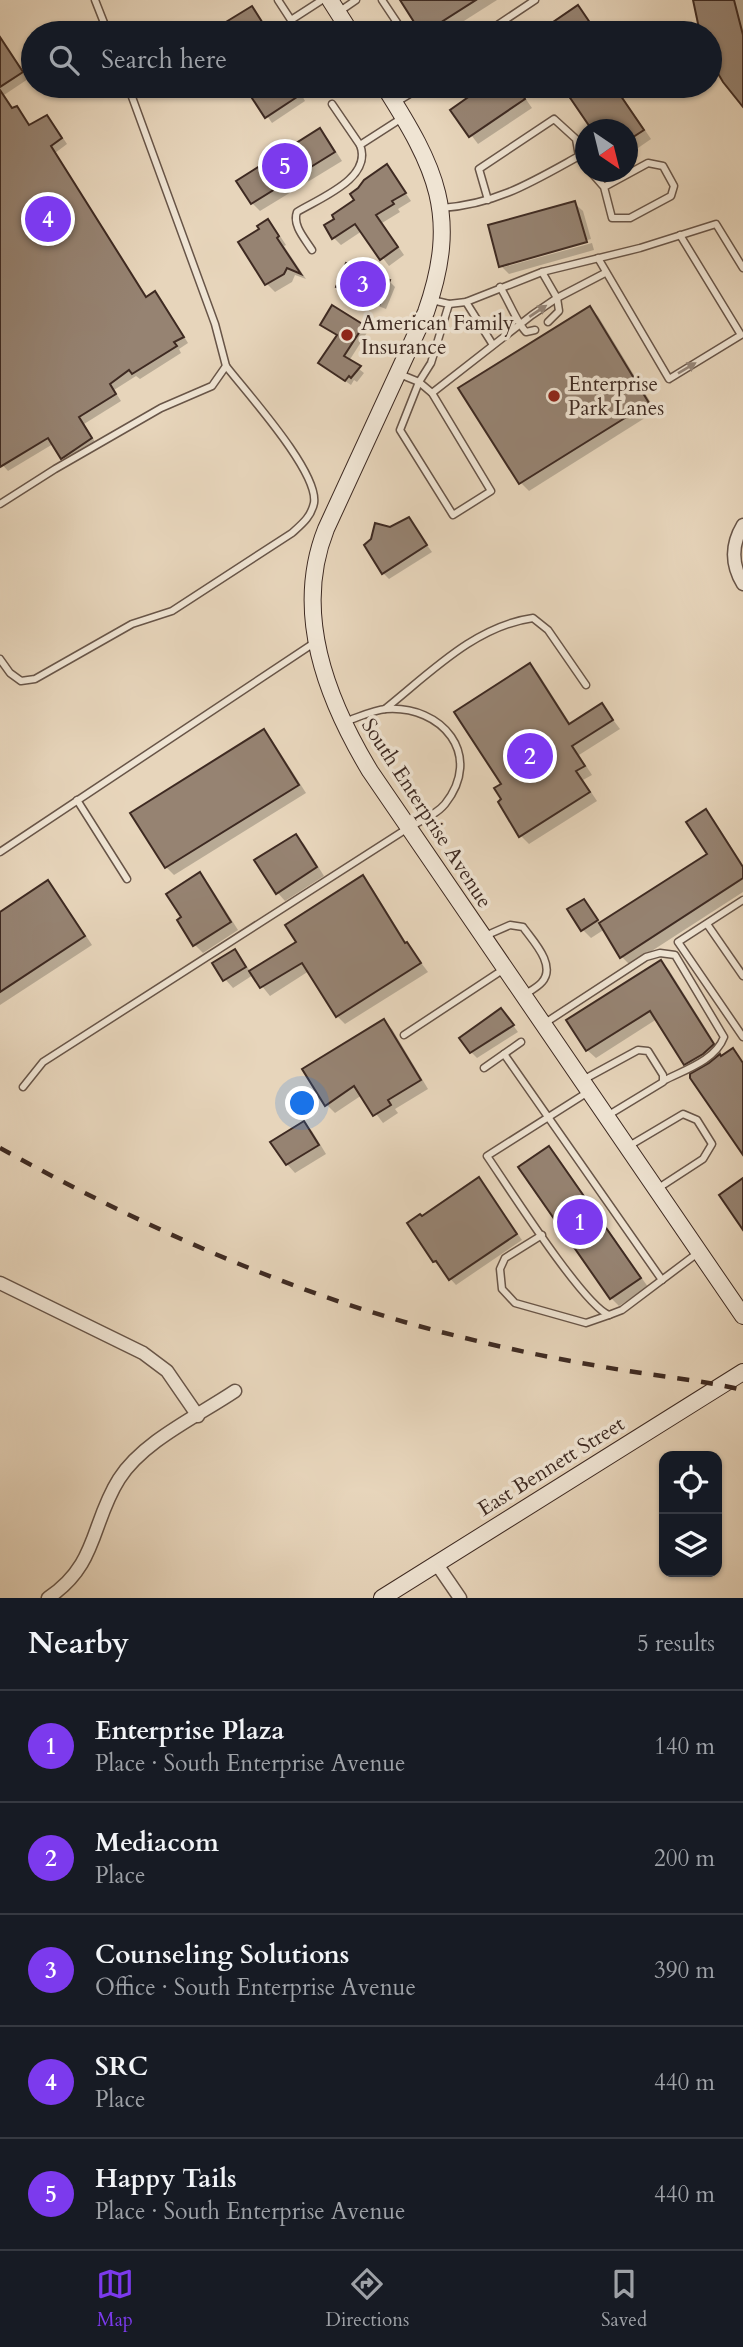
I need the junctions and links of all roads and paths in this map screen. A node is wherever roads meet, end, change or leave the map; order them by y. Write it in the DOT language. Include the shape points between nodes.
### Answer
graph roads {
  1 [pos="95,0"];
  2 [pos="278,0"];
  3 [pos="322,0"];
  4 [pos="356,0"];
  5 [pos="382,0"];
  6 [pos="535,0"];
  7 [pos="334,6"];
  8 [pos="103,21"];
  9 [pos="343,21"];
  10 [pos="396,21"];
  11 [pos="504,21"];
  12 [pos="132,98"];
  13 [pos="392,98"];
  14 [pos="412,98"];
  15 [pos="332,104"];
  16 [pos="399,110"];
  17 [pos="575,138"];
  18 [pos="360,145"];
  19 [pos="575,158"];
  20 [pos="600,182"];
  21 [pos="604,187"];
  22 [pos="488,200"];
  23 [pos="440,208"];
  24 [pos="680,235"];
  25 [pos="312,250"];
  26 [pos="598,258"];
  27 [pos="743,268"];
  28 [pos="542,272"];
  29 [pos="605,273"];
  30 [pos="500,287"];
  31 [pos="557,298"];
  32 [pos="430,300"];
  33 [pos="466,302"];
  34 [pos="449,304"];
  35 [pos="548,323"];
  36 [pos="519,324"];
  37 [pos="535,330"];
  38 [pos="741,335"];
  39 [pos="494,345"];
  40 [pos="226,366"];
  41 [pos="397,373"];
  42 [pos="419,383"];
  43 [pos="432,393"];
  44 [pos="0,504"];
  45 [pos="743,525"];
  46 [pos="743,584"];
  47 [pos="316,642"];
  48 [pos="0,659"];
  49 [pos="586,685"];
  50 [pos="385,709"];
  51 [pos="343,722"];
  52 [pos="77,800"];
  53 [pos="408,828"];
  54 [pos="0,852"];
  55 [pos="127,879"];
  56 [pos="743,901"];
  57 [pos="707,924"];
  58 [pos="482,937"];
  59 [pos="504,969"];
  60 [pos="743,976"];
  61 [pos="522,996"];
  62 [pos="542,1025"];
  63 [pos="404,1035"];
  64 [pos="743,1037"];
  65 [pos="521,1042"];
  66 [pos="504,1055"];
  67 [pos="484,1068"];
  68 [pos="663,1081"];
  69 [pos="584,1086"];
  70 [pos="23,1087"];
  71 [pos="548,1117"];
  72 [pos="606,1117"];
  73 [pos="626,1148"];
  74 [pos="656,1190"];
  75 [pos="542,1235"];
  76 [pos="699,1252"];
  77 [pos="662,1280"];
  78 [pos="0,1283"];
  79 [pos="609,1315"];
  80 [pos="743,1316"];
  81 [pos="743,1372"];
  82 [pos="235,1391"];
  83 [pos="198,1416"];
  84 [pos="436,1563"];
  85 [pos="48,1598"];
  86 [pos="382,1598"];
  87 [pos="460,1598"];
  1 -- 8 [label="lane"];
  2 -- 3 [label="lane" via="291,20"];
  4 -- 7 [label="lane"];
  5 -- 10 [label="lane"];
  6 -- 11 [label="lane"];
  7 -- 9 [label="street"];
  12 -- 40 [label="lane" via="211,311"];
  13 -- 16 [label="street, South Enterprise Avenue"];
  14 -- 16 [label="lane"];
  15 -- 18 [label="lane"];
  16 -- 18 [label="lane"];
  16 -- 23 [label="street, South Enterprise Avenue" via="427,160"];
  17 -- 22 [label="lane" via="554,119 479,169"];
  18 -- 25 [label="lane" via="364,154 353,177 297,212 296,224"];
  19 -- 22 [label="lane" via="511,193"];
  20 -- 21 [label="lane"];
  21 -- 21 [label="lane" via="612,218 630,218 671,196 674,186 663,166 649,163"];
  22 -- 23 [label="lane"];
  23 -- 32 [label="street, South Enterprise Avenue" via="443,232"];
  24 -- 26 [label="lane"];
  24 -- 27 [label="lane" via="716,224"];
  24 -- 38 [label="lane"];
  26 -- 28 [label="lane"];
  26 -- 29 [label="lane"];
  28 -- 30 [label="lane"];
  28 -- 31 [label="lane"];
  29 -- 31 [label="lane"];
  29 -- 38 [label="lane, one-way" via="669,379"];
  30 -- 33 [label="lane"];
  30 -- 36 [label="lane"];
  31 -- 35 [label="lane" via="559,311"];
  36 -- 31 [label="lane, one-way"];
  32 -- 34 [label="lane"];
  32 -- 41 [label="street, South Enterprise Avenue"];
  33 -- 34 [label="lane"];
  33 -- 39 [label="lane"];
  34 -- 42 [label="lane" via="431,363"];
  36 -- 37 [label="lane" via="526,332"];
  36 -- 39 [label="lane"];
  39 -- 43 [label="lane"];
  40 -- 44 [label="lane" via="212,386 161,408"];
  40 -- 48 [label="lane" via="292,449 314,493 309,517 292,533 172,611 132,624 34,678 20,681"];
  41 -- 42 [label="lane"];
  41 -- 47 [label="street, South Enterprise Avenue" via="320,543 312,591"];
  42 -- 43 [label="lane"];
  42 -- 43 [label="lane" via="400,430 453,515 491,492"];
  45 -- 46 [label="street" via="732,558"];
  47 -- 51 [label="street, South Enterprise Avenue"];
  47 -- 52 [label="lane"];
  49 -- 50 [label="lane" via="548,630 533,618 514,620 464,645"];
  50 -- 51 [label="lane"];
  50 -- 53 [label="lane" via="423,713 445,726 462,766 444,804"];
  51 -- 53 [label="street, South Enterprise Avenue"];
  52 -- 54 [label="lane"];
  52 -- 55 [label="lane"];
  53 -- 58 [label="street, South Enterprise Avenue"];
  53 -- 70 [label="lane" via="43,1062"];
  56 -- 57 [label="lane"];
  57 -- 60 [label="lane"];
  57 -- 64 [label="lane" via="678,942"];
  58 -- 59 [label="street, South Enterprise Avenue"];
  58 -- 61 [label="lane" via="510,925 523,927 545,959 543,981"];
  59 -- 61 [label="street, South Enterprise Avenue"];
  59 -- 63 [label="lane"];
  61 -- 62 [label="street, South Enterprise Avenue"];
  62 -- 68 [label="lane" via="646,957 675,955 724,1037 709,1057"];
  62 -- 69 [label="street, South Enterprise Avenue"];
  65 -- 66 [label="lane"];
  66 -- 67 [label="lane"];
  66 -- 71 [label="lane"];
  68 -- 69 [label="lane" via="648,1051 638,1050"];
  68 -- 72 [label="lane"];
  69 -- 71 [label="lane"];
  69 -- 72 [label="street, South Enterprise Avenue"];
  71 -- 75 [label="lane" via="487,1156"];
  71 -- 77 [label="lane"];
  72 -- 73 [label="street, South Enterprise Avenue"];
  73 -- 74 [label="street, South Enterprise Avenue"];
  73 -- 74 [label="lane" via="683,1114 697,1120 712,1144 703,1159"];
  74 -- 76 [label="street, South Enterprise Avenue"];
  75 -- 79 [label="lane" via="594,1305"];
  75 -- 79 [label="lane" via="505,1258 500,1269 502,1289 515,1303 586,1323"];
  76 -- 77 [label="lane"];
  76 -- 80 [label="street, South Enterprise Avenue"];
  77 -- 79 [label="lane"];
  78 -- 83 [label="street" via="144,1353 166,1371"];
  81 -- 84 [label="street, East Bennett Street"];
  82 -- 83 [label="street"];
  83 -- 85 [label="street" via="143,1452 126,1470 83,1562"];
  84 -- 86 [label="street, East Bennett Street"];
  84 -- 87 [label="street"];
}
